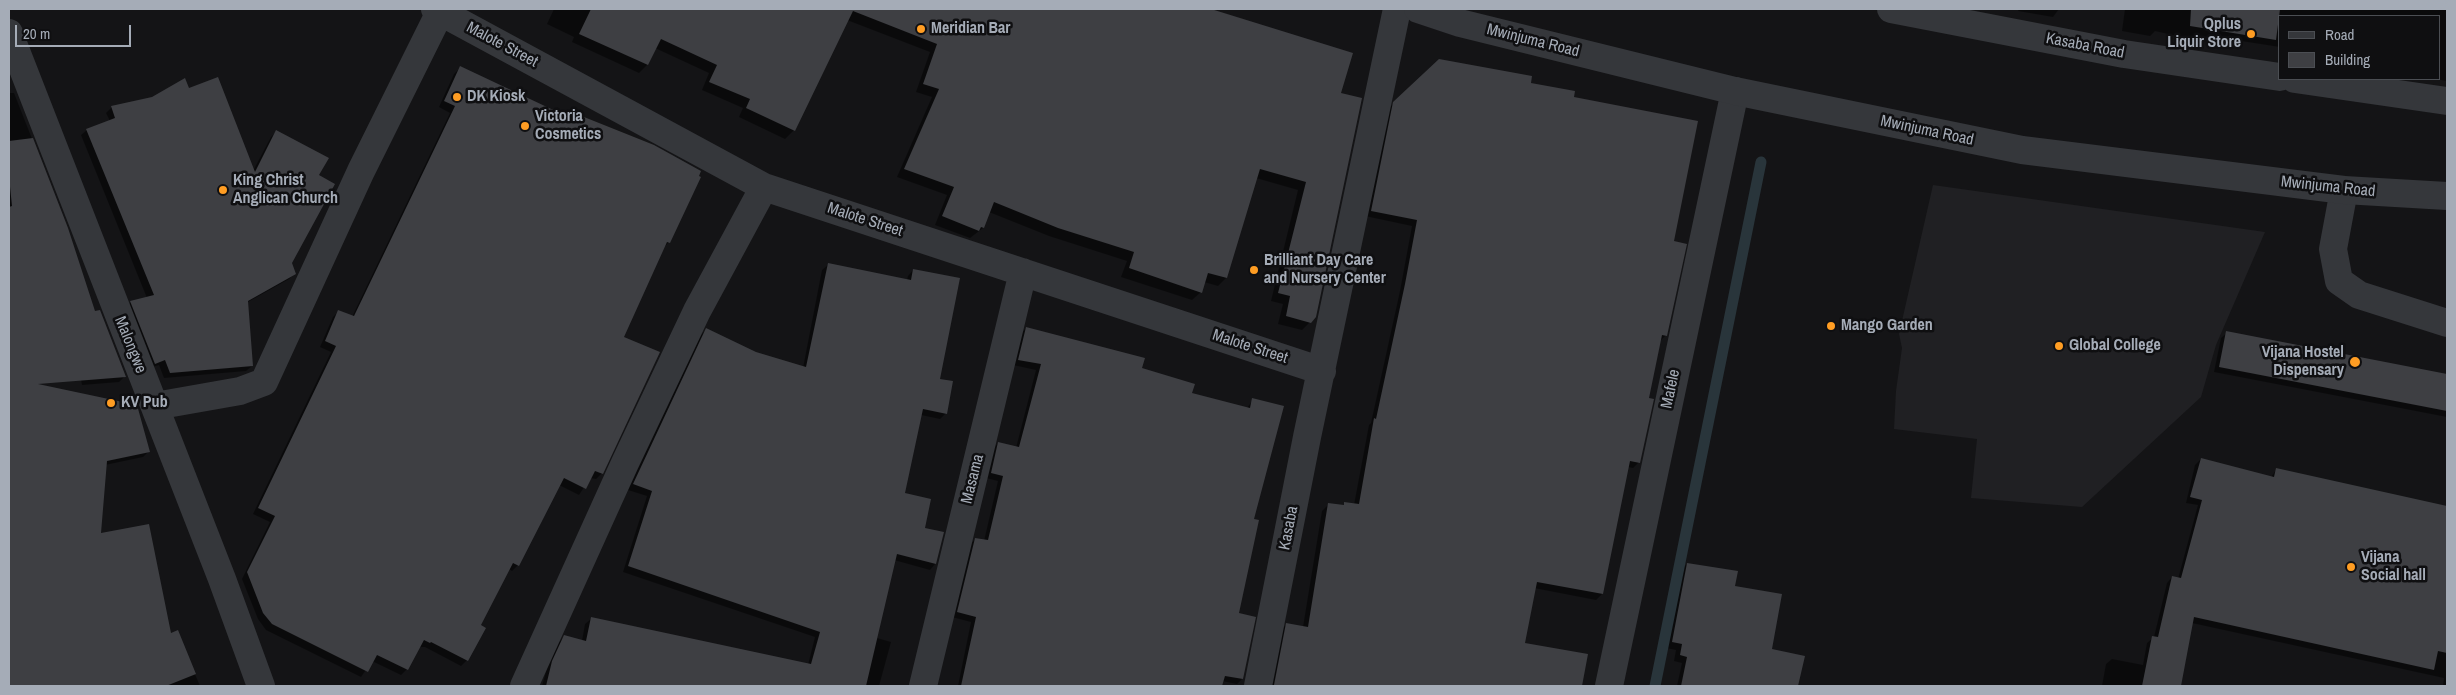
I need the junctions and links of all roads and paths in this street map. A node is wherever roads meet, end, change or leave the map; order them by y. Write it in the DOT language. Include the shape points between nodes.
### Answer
graph roads {
  1 [pos="1397,9"];
  2 [pos="1418,9"];
  3 [pos="1891,9"];
  4 [pos="437,10"];
  5 [pos="1463,16"];
  6 [pos="9,33"];
  7 [pos="2278,76"];
  8 [pos="2302,80"];
  9 [pos="1735,92"];
  10 [pos="2447,101"];
  11 [pos="764,187"];
  12 [pos="2344,190"];
  13 [pos="2447,196"];
  14 [pos="1023,272"];
  15 [pos="2447,323"];
  16 [pos="1322,371"];
  17 [pos="154,406"];
  18 [pos="261,686"];
  19 [pos="524,686"];
  20 [pos="923,686"];
  21 [pos="1258,686"];
  22 [pos="1609,686"];
  1 -- 16 [label="street, Kasaba"];
  2 -- 5 [label="street, Mwinjuma Road"];
  3 -- 7 [label="street, Kasaba Road" via="2124,54"];
  4 -- 11 [label="street, Malote Street"];
  4 -- 17 [label="street" via="264,382 240,391"];
  5 -- 9 [label="street, Mwinjuma Road"];
  6 -- 17 [label="street, Malongwe"];
  8 -- 10 [label="street"];
  9 -- 12 [label="street, Mwinjuma Road" via="2022,150"];
  9 -- 22 [label="street, Mafele"];
  11 -- 14 [label="street, Malote Street"];
  11 -- 19 [label="street" via="697,311"];
  12 -- 13 [label="street, Mwinjuma Road"];
  12 -- 15 [label="street" via="2333,249 2339,281 2359,295"];
  14 -- 16 [label="street, Malote Street"];
  14 -- 20 [label="street, Masama"];
  16 -- 21 [label="street, Kasaba"];
  17 -- 18 [label="street, Malongwe"];
}
